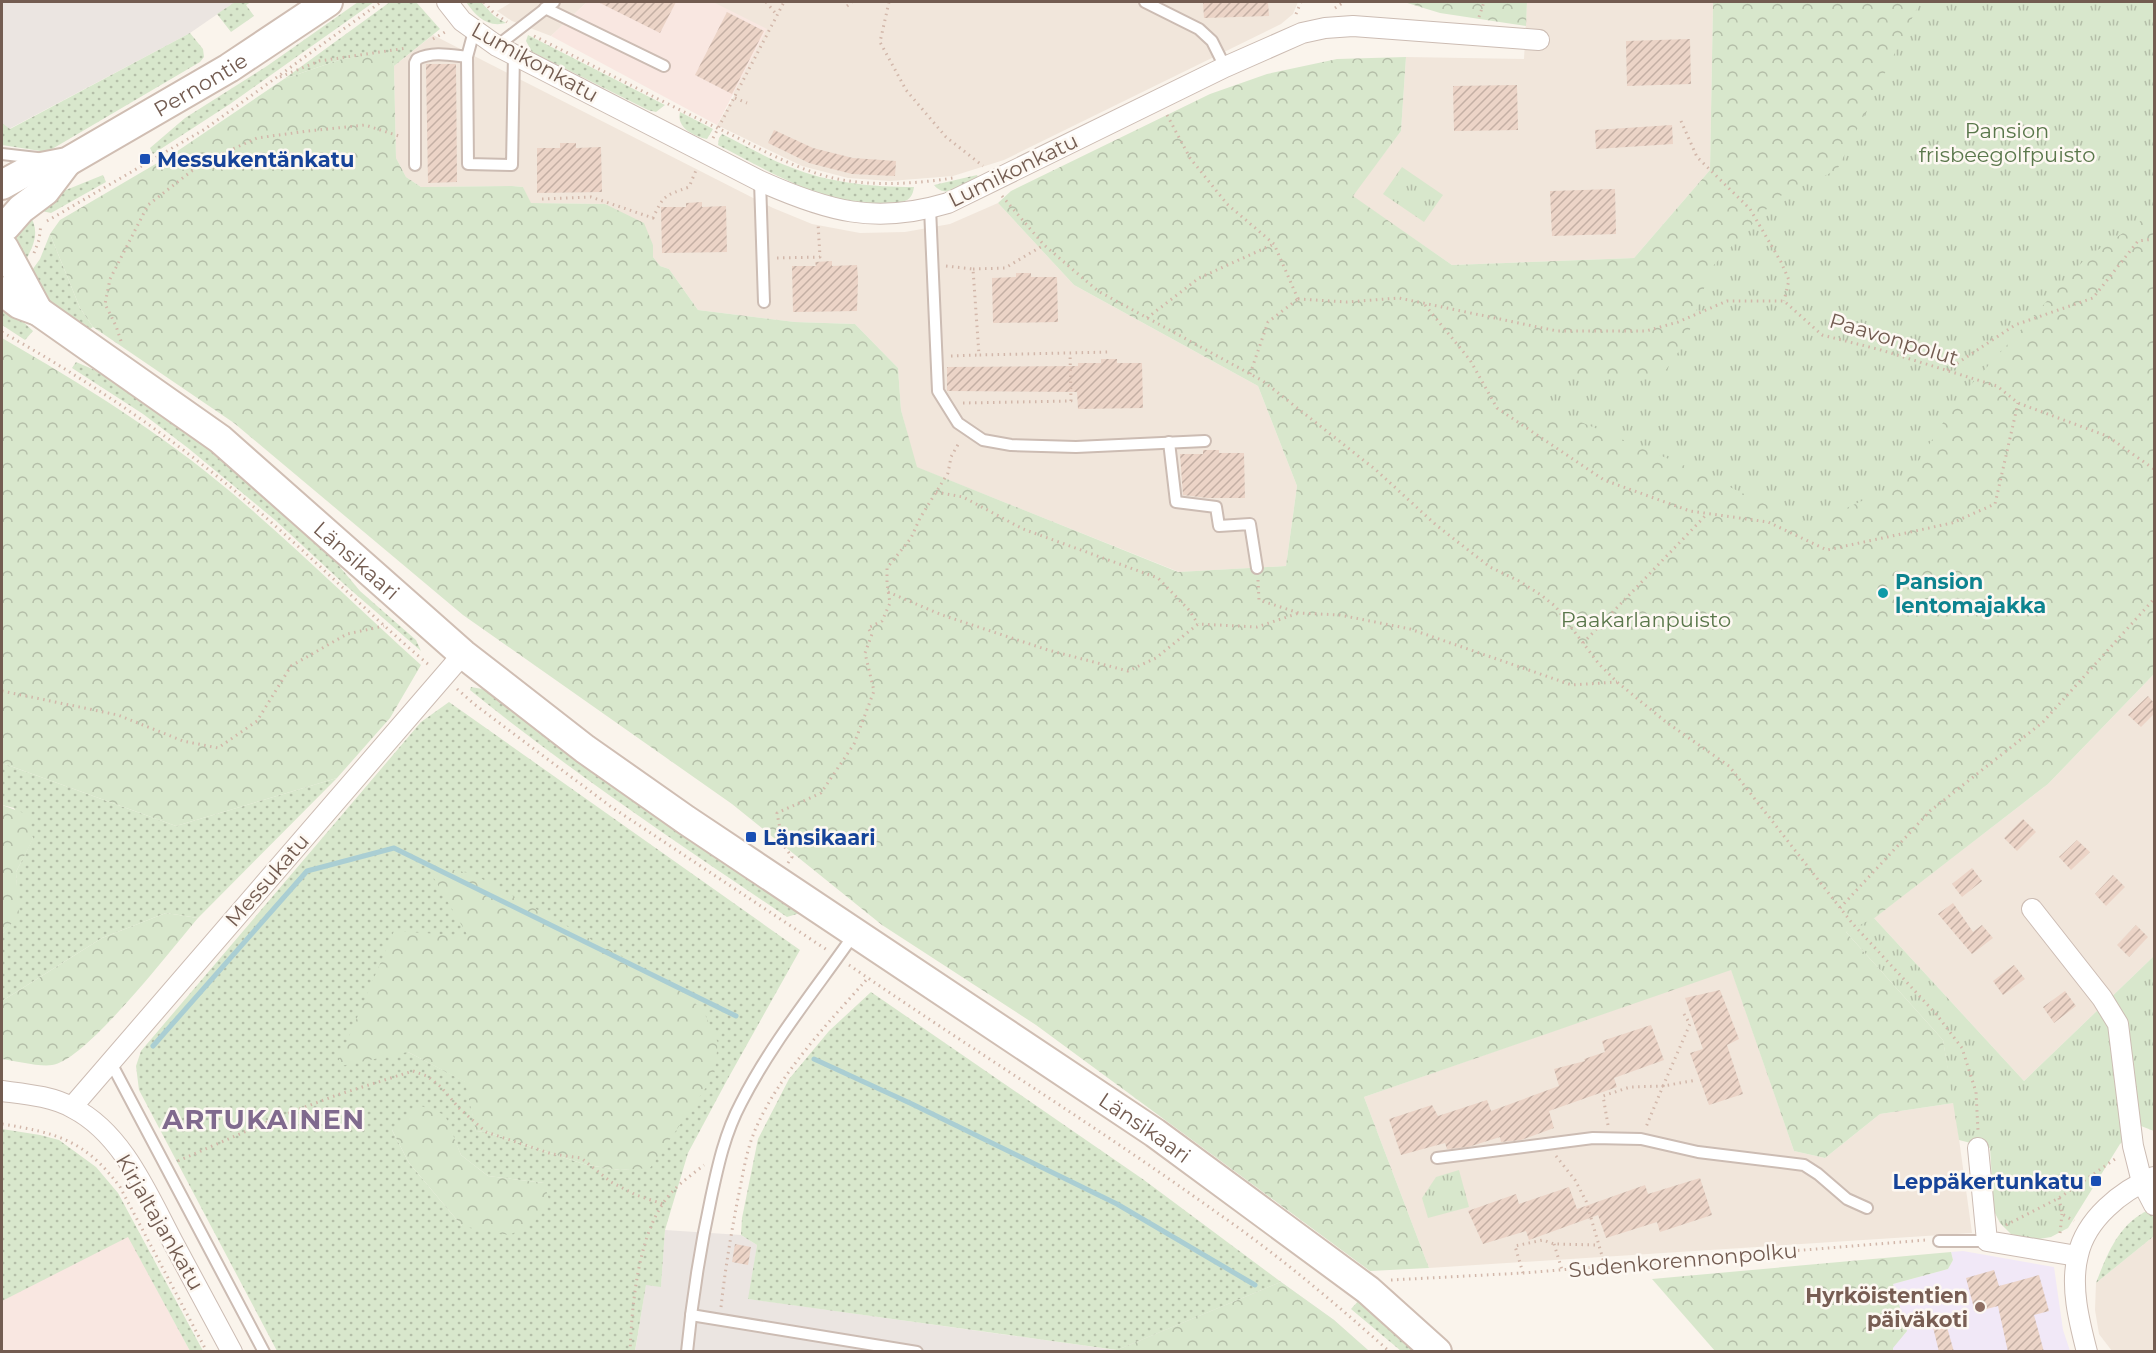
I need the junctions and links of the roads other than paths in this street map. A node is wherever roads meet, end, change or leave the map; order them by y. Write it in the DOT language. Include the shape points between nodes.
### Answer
graph roads {
  1 [pos="328,2"];
  2 [pos="447,2"];
  3 [pos="1145,2"];
  4 [pos="550,5"];
  5 [pos="474,31"];
  6 [pos="1539,40"];
  7 [pos="505,50"];
  8 [pos="467,57"];
  9 [pos="664,66"];
  10 [pos="1225,67"];
  11 [pos="2,153"];
  12 [pos="67,162"];
  13 [pos="415,165"];
  14 [pos="760,181"];
  15 [pos="2,185"];
  16 [pos="930,208"];
  17 [pos="3,235"];
  18 [pos="2,291"];
  19 [pos="764,302"];
  20 [pos="38,311"];
  21 [pos="1205,441"];
  22 [pos="1169,442"];
  23 [pos="1257,568"];
  24 [pos="463,654"];
  25 [pos="2032,909"];
  26 [pos="856,933"];
  27 [pos="110,1061"];
  28 [pos="2,1091"];
  29 [pos="72,1107"];
  30 [pos="1978,1148"];
  31 [pos="1437,1158"];
  32 [pos="2148,1179"];
  33 [pos="2154,1205"];
  34 [pos="1867,1208"];
  35 [pos="1939,1241"];
  36 [pos="1987,1241"];
  37 [pos="2077,1256"];
  38 [pos="691,1315"];
  39 [pos="232,1352"];
  40 [pos="264,1352"];
  41 [pos="687,1352"];
  42 [pos="917,1352"];
  43 [pos="1437,1352"];
  44 [pos="2087,1352"];
  1 -- 12 [label="street, Pernontie" via="229,68"];
  2 -- 5 [label="street, Lumikonkatu"];
  3 -- 10 [label="lane" via="1199,29 1212,41"];
  4 -- 7 [label="lane" via="520,29"];
  4 -- 9 [label="lane"];
  5 -- 7 [label="street, Lumikonkatu"];
  5 -- 8 [label="lane"];
  6 -- 10 [label="street, Lumikonkatu" via="1353,26 1325,28 1302,33"];
  7 -- 8 [label="lane" via="512,165 468,164"];
  7 -- 14 [label="street, Lumikonkatu" via="702,158"];
  8 -- 13 [label="lane" via="426,55 415,63"];
  10 -- 16 [label="street, Lumikonkatu" via="988,176 948,203"];
  11 -- 12 [label="lane"];
  12 -- 15 [label="street, Pernontie" via="31,169"];
  12 -- 17 [label="street, Pernontie" via="45,191 21,209"];
  14 -- 16 [label="street, Lumikonkatu" via="835,210 891,214"];
  14 -- 19 [label="lane"];
  16 -- 22 [label="lane" via="938,391 958,423 983,440 1011,445 1076,447"];
  17 -- 20 [label="street, Länsikaari"];
  18 -- 20 [label="street, Länsikaari" via="19,304"];
  20 -- 24 [label="street, Länsikaari" via="220,439"];
  21 -- 22 [label="lane"];
  22 -- 23 [label="lane" via="1176,502 1216,507 1219,526 1250,524"];
  24 -- 26 [label="street, Länsikaari" via="585,749"];
  24 -- 27 [label="street, Messukatu"];
  25 -- 32 [label="street" via="2118,1024 2133,1146"];
  26 -- 38 [label="lane" via="782,1033 740,1105 721,1150"];
  26 -- 43 [label="street, Länsikaari" via="1155,1133 1368,1290"];
  27 -- 29 [label="street, Messukatu"];
  27 -- 40 [label="lane, Kirjaltajankatu"];
  28 -- 29 [label="street, Kirjaltajankatu"];
  29 -- 39 [label="street, Kirjaltajankatu" via="102,1129 126,1160"];
  30 -- 36 [label="street"];
  31 -- 34 [label="lane" via="1593,1138 1641,1139 1698,1152 1804,1165 1847,1199"];
  32 -- 33 [label="street"];
  32 -- 37 [label="street" via="2097,1218"];
  35 -- 36 [label="lane"];
  36 -- 37 [label="street"];
  37 -- 44 [label="street" via="2077,1306"];
  38 -- 41 [label="lane"];
  38 -- 42 [label="lane"];
}
